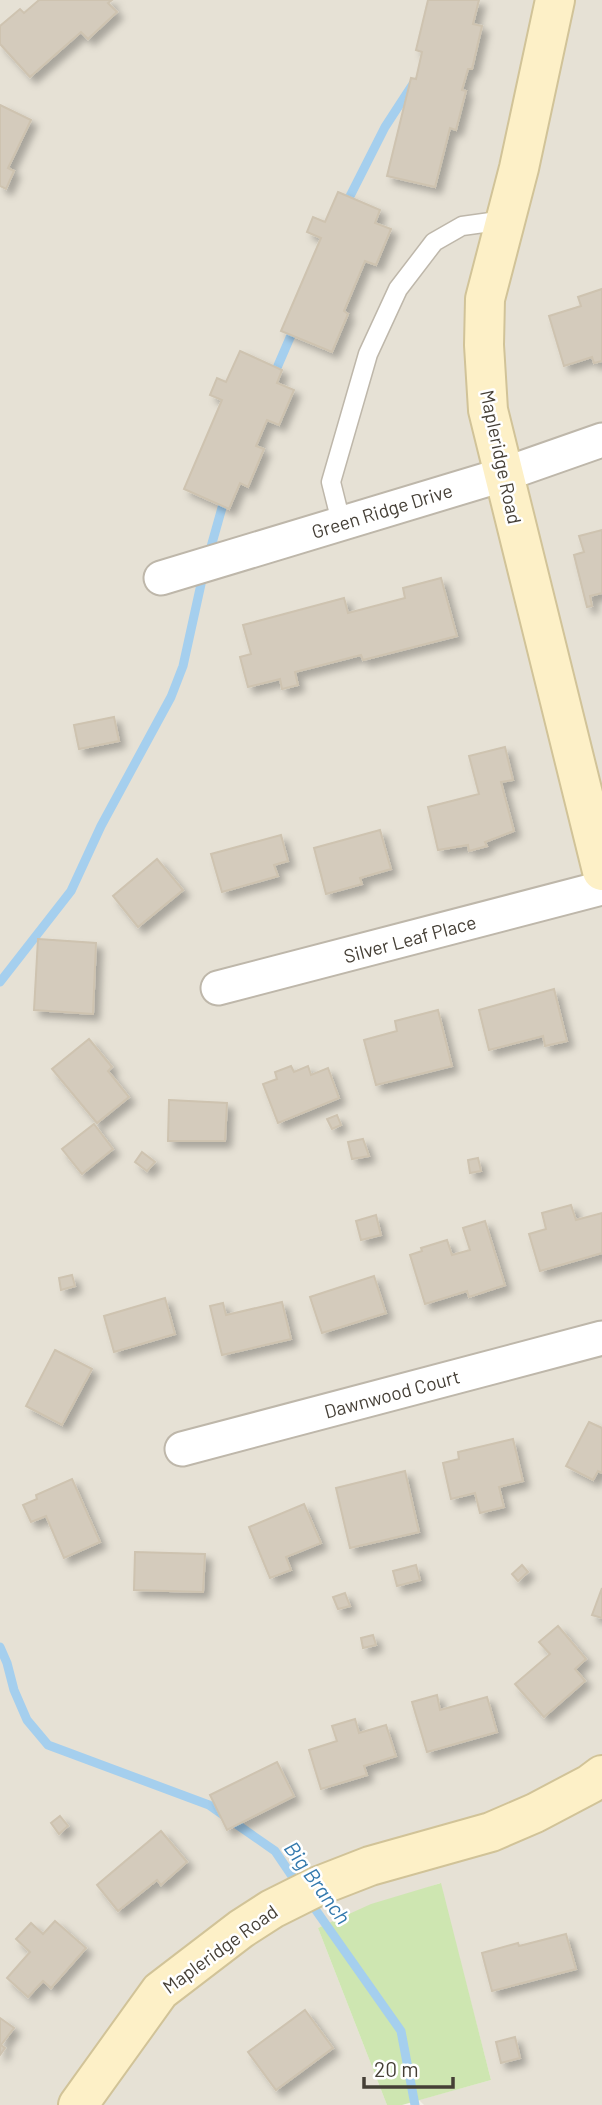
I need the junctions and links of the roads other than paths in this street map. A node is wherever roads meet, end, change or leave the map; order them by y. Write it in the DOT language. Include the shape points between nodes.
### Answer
graph roads {
  1 [pos="555,0"];
  2 [pos="505,220"];
  3 [pos="602,440"];
  4 [pos="502,475"];
  5 [pos="341,522"];
  6 [pos="161,578"];
  7 [pos="602,871"];
  8 [pos="602,888"];
  9 [pos="218,988"];
  10 [pos="602,1338"];
  11 [pos="182,1449"];
  12 [pos="602,1775"];
  13 [pos="78,2105"];
  1 -- 2 [label="street, Mapleridge Road"];
  2 -- 4 [label="street, Mapleridge Road" via="485,299 484,345 488,410"];
  2 -- 5 [label="lane" via="462,226 434,242 398,289 368,354 331,482"];
  3 -- 4 [label="street, Green Ridge Drive"];
  4 -- 5 [label="street, Green Ridge Drive"];
  4 -- 7 [label="street, Mapleridge Road"];
  5 -- 6 [label="street, Green Ridge Drive"];
  8 -- 9 [label="street, Silver Leaf Place"];
  10 -- 11 [label="street, Dawnwood Court"];
  12 -- 13 [label="street, Mapleridge Road" via="491,1832 370,1866 272,1909 160,1991"];
}
